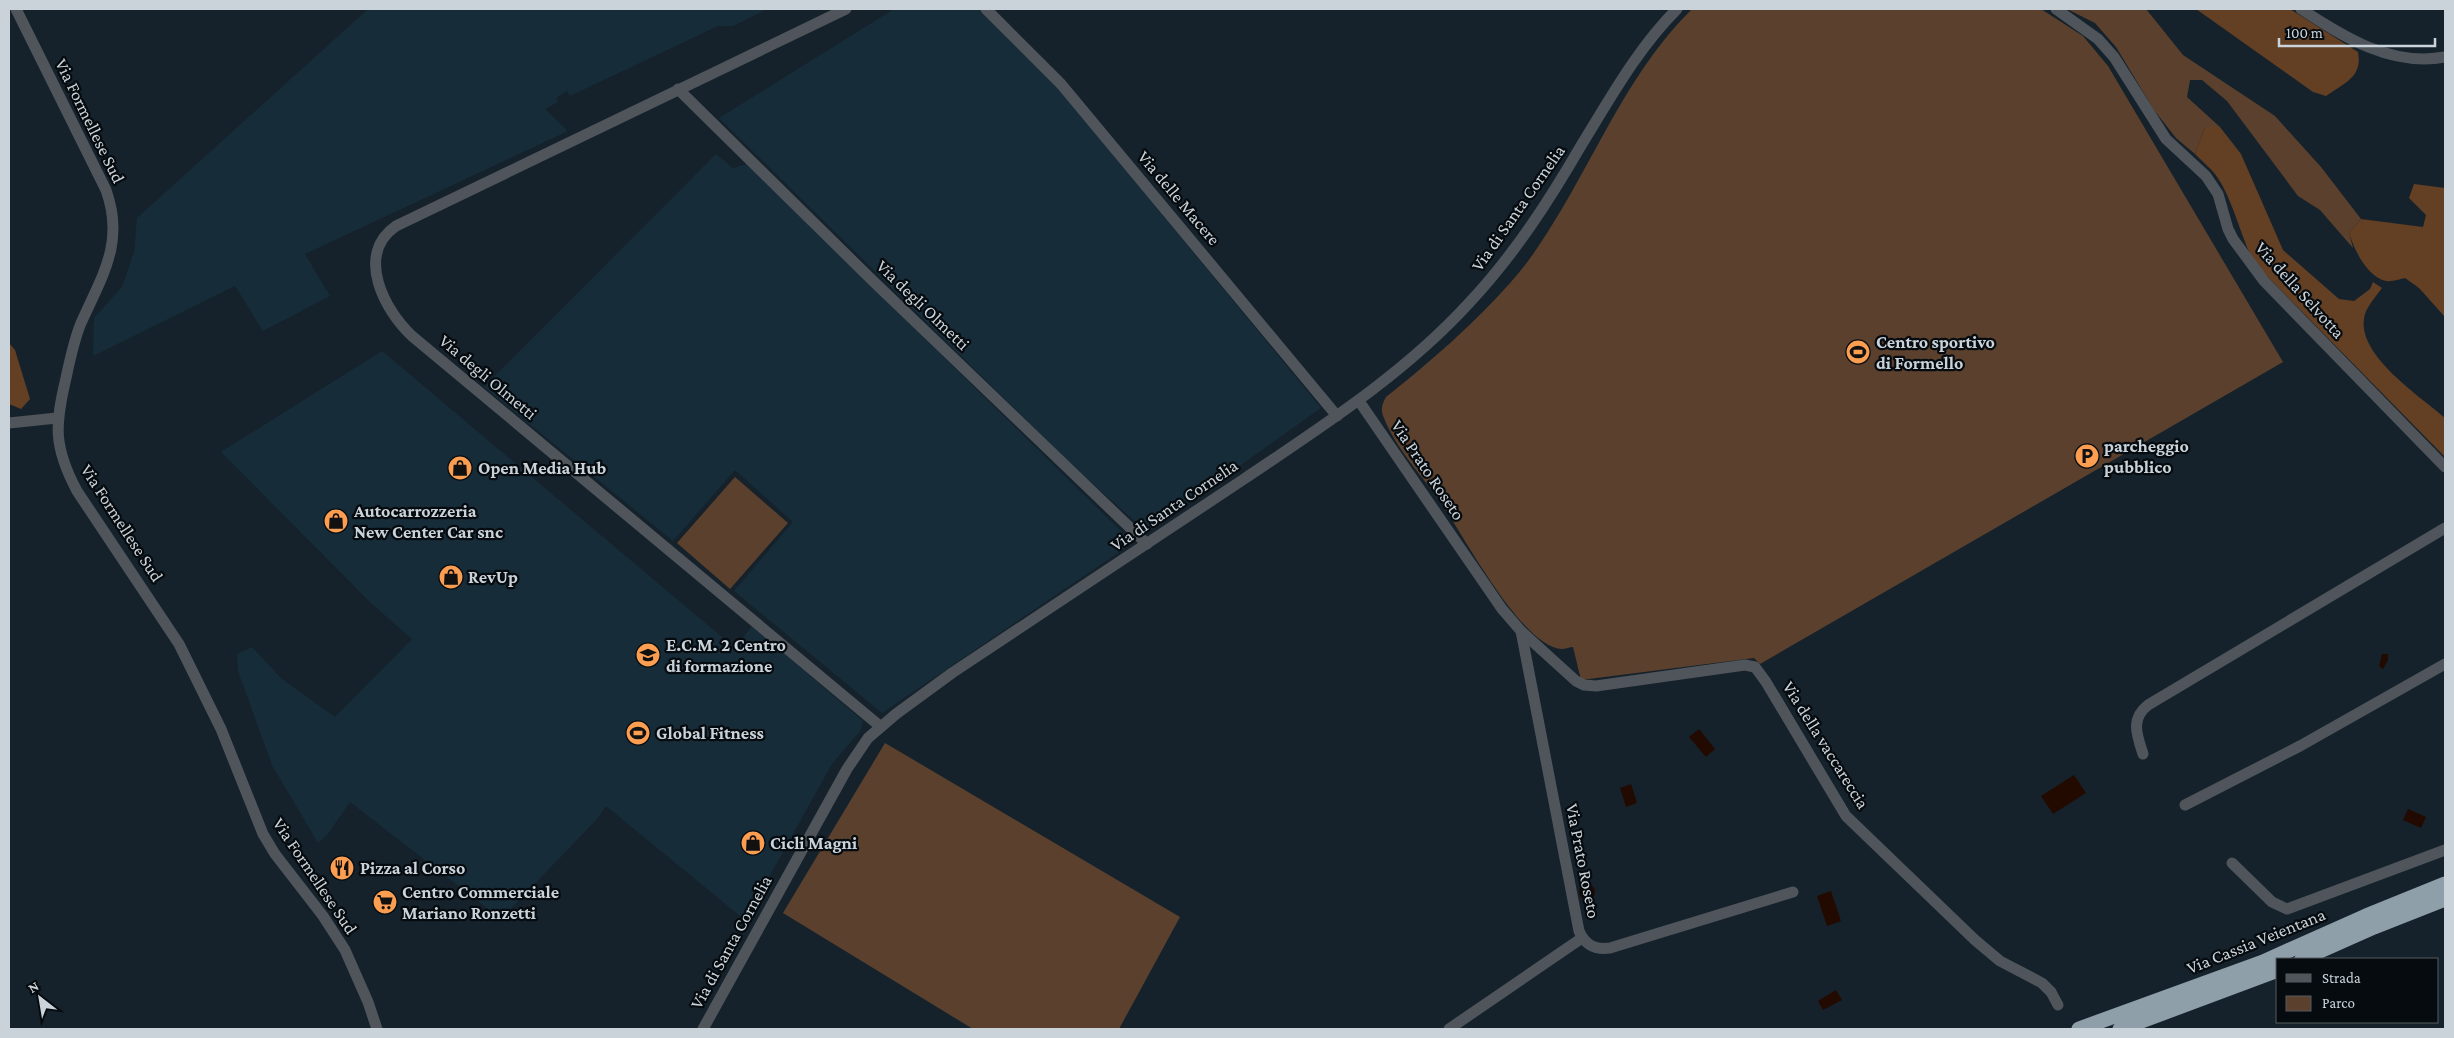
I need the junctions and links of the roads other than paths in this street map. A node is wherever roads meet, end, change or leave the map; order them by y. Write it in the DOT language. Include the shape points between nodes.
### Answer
graph roads {
  1 [pos="16,9"];
  2 [pos="846,9"];
  3 [pos="986,9"];
  4 [pos="1677,9"];
  5 [pos="2056,9"];
  6 [pos="2301,9"];
  7 [pos="2445,57"];
  8 [pos="678,89"];
  9 [pos="1359,401"];
  10 [pos="1337,416"];
  11 [pos="57,418"];
  12 [pos="9,423"];
  13 [pos="2445,467"];
  14 [pos="2445,528"];
  15 [pos="1147,544"];
  16 [pos="1521,631"];
  17 [pos="2445,664"];
  18 [pos="1568,674"];
  19 [pos="881,727"];
  20 [pos="2143,754"];
  21 [pos="2185,805"];
  22 [pos="2445,850"];
  23 [pos="2232,863"];
  24 [pos="2445,884"];
  25 [pos="1793,892"];
  26 [pos="2445,899"];
  27 [pos="1582,938"];
  28 [pos="2304,958"];
  29 [pos="2276,971"];
  30 [pos="2058,1005"];
  31 [pos="377,1029"];
  32 [pos="703,1029"];
  33 [pos="1449,1029"];
  34 [pos="2079,1029"];
  35 [pos="2120,1029"];
  1 -- 11 [label="street, Via Formellese Sud" via="106,190 114,220 107,265 77,335"];
  2 -- 8 [label="street, Via degli Olmetti"];
  3 -- 10 [label="street, Via delle Macere" via="1061,84"];
  4 -- 9 [label="street, Via di Santa Cornelia" via="1618,84 1546,203 1501,267 1426,346"];
  5 -- 13 [label="street, Via della Selvotta" via="2098,39 2114,57 2166,139 2206,176 2218,194 2233,239 2264,281"];
  6 -- 7 [label="street" via="2376,51 2421,60"];
  8 -- 15 [label="street, Via degli Olmetti"];
  8 -- 19 [label="street, Via degli Olmetti" via="396,226 383,237 377,249 377,278 397,319 412,336"];
  9 -- 10 [label="street, Via di Santa Cornelia"];
  9 -- 16 [label="street, Via Prato Roseto" via="1491,594"];
  10 -- 15 [label="street, Via di Santa Cornelia"];
  11 -- 12 [label="street"];
  11 -- 31 [label="street, Via Formellese Sud" via="60,452 70,478 179,644 221,729 263,834 345,950"];
  14 -- 20 [label="street" via="2144,708 2135,726"];
  15 -- 19 [label="street, Via di Santa Cornelia" via="952,673"];
  16 -- 18 [label="street, Via Prato Roseto"];
  16 -- 27 [label="street, Via Prato Roseto"];
  17 -- 21 [label="street" via="2300,746"];
  18 -- 30 [label="street, Via della vaccareccia" via="1580,683 1593,686 1745,665 1754,667 1846,816 1975,940 2000,961 2042,983"];
  19 -- 32 [label="street, Via di Santa Cornelia" via="868,738 847,769"];
  22 -- 23 [label="street" via="2287,909 2272,902"];
  24 -- 34 [label="highway, Via Cassia Veientana" via="2262,962"];
  25 -- 27 [label="street, Via Prato Roseto" via="1610,948 1596,948"];
  26 -- 28 [label="highway, Via Cassia Veientana"];
  27 -- 33 [label="street"];
  29 -- 35 [label="highway, Via Cassia Veientana"];
}
